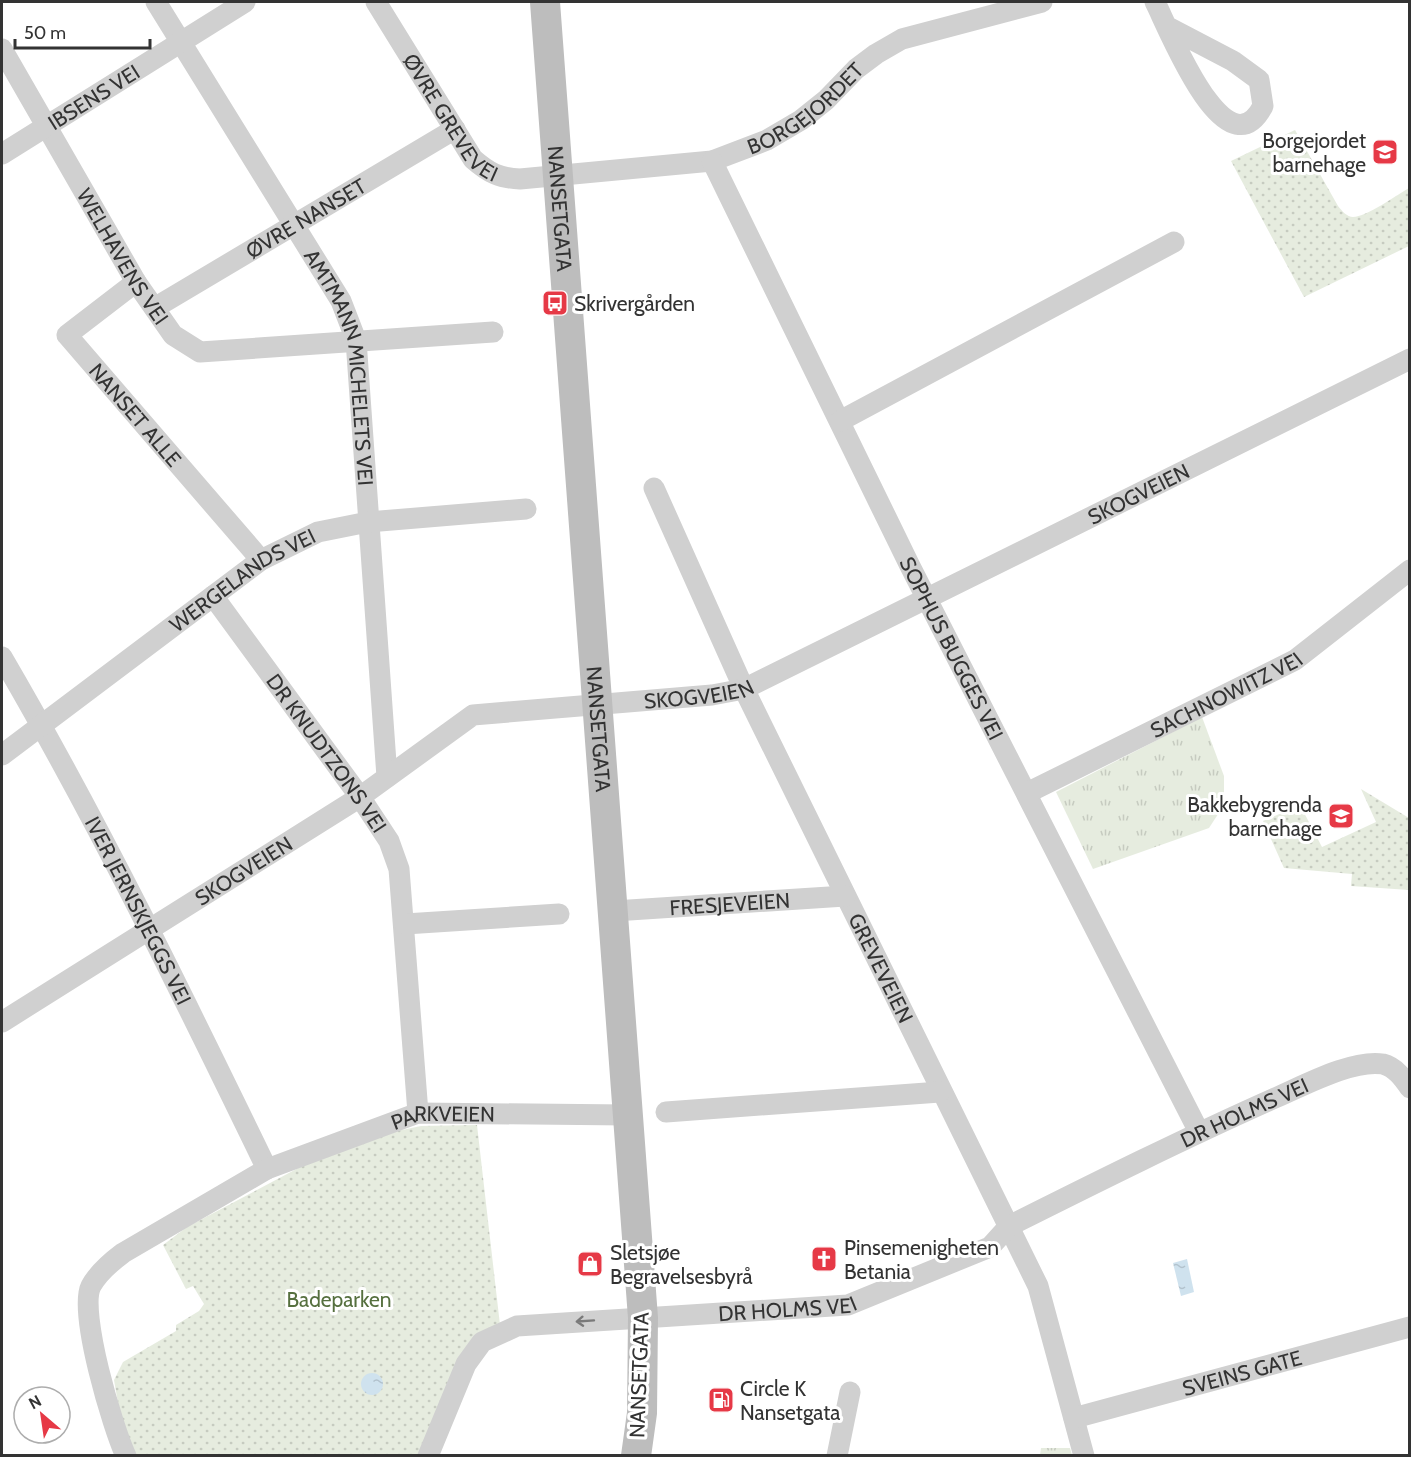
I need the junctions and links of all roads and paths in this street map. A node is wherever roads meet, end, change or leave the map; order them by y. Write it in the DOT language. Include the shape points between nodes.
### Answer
graph roads {
  1 [pos="156,2"];
  2 [pos="245,2"];
  3 [pos="376,2"];
  4 [pos="545,2"];
  5 [pos="1042,2"];
  6 [pos="1155,2"];
  7 [pos="1168,27"];
  8 [pos="181,42"];
  9 [pos="2,49"];
  10 [pos="46,125"];
  11 [pos="455,129"];
  12 [pos="2,154"];
  13 [pos="712,161"];
  14 [pos="558,177"];
  15 [pos="293,224"];
  16 [pos="1174,242"];
  17 [pos="136,282"];
  18 [pos="156,307"];
  19 [pos="493,332"];
  20 [pos="356,340"];
  21 [pos="1410,359"];
  22 [pos="840,421"];
  23 [pos="654,488"];
  24 [pos="526,509"];
  25 [pos="368,522"];
  26 [pos="261,560"];
  27 [pos="1410,570"];
  28 [pos="213,596"];
  29 [pos="927,598"];
  30 [pos="2,657"];
  31 [pos="744,689"];
  32 [pos="598,704"];
  33 [pos="42,725"];
  34 [pos="2,756"];
  35 [pos="387,777"];
  36 [pos="1027,793"];
  37 [pos="360,797"];
  38 [pos="845,896"];
  39 [pos="614,910"];
  40 [pos="559,914"];
  41 [pos="405,924"];
  42 [pos="151,928"];
  43 [pos="2,1022"];
  44 [pos="1410,1088"];
  45 [pos="940,1092"];
  46 [pos="666,1112"];
  47 [pos="418,1113"];
  48 [pos="627,1115"];
  49 [pos="1198,1132"];
  50 [pos="267,1169"];
  51 [pos="1009,1226"];
  52 [pos="644,1318"];
  53 [pos="1410,1327"];
  54 [pos="850,1392"];
  55 [pos="1074,1418"];
  56 [pos="126,1455"];
  57 [pos="428,1455"];
  58 [pos="636,1455"];
  59 [pos="837,1455"];
  60 [pos="1084,1455"];
  1 -- 8 [label="street, AMTMANN MICHELETS VEI"];
  2 -- 8 [label="street, IBSENS VEI"];
  3 -- 11 [label="street, ØVRE GREVEVEI"];
  4 -- 14 [label="main road, NANSETGATA"];
  5 -- 13 [label="street, BORGEJORDET" via="902,39 856,69 801,120 767,140"];
  6 -- 7 [label="street"];
  7 -- 7 [label="street" via="1210,107 1227,122 1252,121 1263,106 1259,80 1233,61"];
  8 -- 10 [label="street, IBSENS VEI"];
  8 -- 15 [label="street, AMTMANN MICHELETS VEI"];
  9 -- 10 [label="street, WELHAVENS VEI"];
  10 -- 12 [label="street, IBSENS VEI"];
  10 -- 17 [label="street, WELHAVENS VEI"];
  11 -- 14 [label="street, ØVRE GREVEVEI" via="473,159 489,173 502,178"];
  11 -- 15 [label="street, ØVRE NANSET"];
  13 -- 14 [label="street, BORGEJORDET"];
  13 -- 22 [label="street, SOPHUS BUGGES VEI"];
  14 -- 32 [label="main road, NANSETGATA"];
  15 -- 18 [label="street, ØVRE NANSET"];
  15 -- 20 [label="street, AMTMANN MICHELETS VEI" via="341,301"];
  16 -- 22 [label="street"];
  17 -- 18 [label="street, WELHAVENS VEI"];
  17 -- 26 [label="street, NANSET ALLE" via="67,335"];
  18 -- 20 [label="street, WELHAVENS VEI" via="173,334 200,352"];
  19 -- 20 [label="street, WELHAVENS VEI"];
  20 -- 25 [label="street, AMTMANN MICHELETS VEI"];
  21 -- 29 [label="street, SKOGVEIEN"];
  22 -- 29 [label="street, SOPHUS BUGGES VEI"];
  23 -- 31 [label="street, GREVEVEIEN"];
  24 -- 25 [label="street, WERGELANDS VEI"];
  25 -- 26 [label="street, WERGELANDS VEI" via="318,532"];
  25 -- 35 [label="street, AMTMANN MICHELETS VEI"];
  26 -- 28 [label="street, WERGELANDS VEI"];
  27 -- 36 [label="street, SACHNOWITZ VEI" via="1295,660"];
  28 -- 33 [label="street, WERGELANDS VEI"];
  28 -- 37 [label="street, DR KNUDTZONS VEI"];
  29 -- 31 [label="street, SKOGVEIEN"];
  29 -- 36 [label="street, SOPHUS BUGGES VEI"];
  30 -- 33 [label="street, IVER JERNSKJEGGS VEI"];
  31 -- 32 [label="street, SKOGVEIEN"];
  31 -- 38 [label="street, GREVEVEIEN"];
  32 -- 35 [label="street, SKOGVEIEN" via="473,715"];
  32 -- 39 [label="main road, NANSETGATA"];
  33 -- 34 [label="street, WERGELANDS VEI"];
  33 -- 42 [label="street, IVER JERNSKJEGGS VEI"];
  35 -- 37 [label="street, SKOGVEIEN"];
  36 -- 49 [label="street, SOPHUS BUGGES VEI"];
  37 -- 41 [label="street, DR KNUDTZONS VEI" via="395,854"];
  37 -- 42 [label="street, SKOGVEIEN"];
  38 -- 39 [label="street, FRESJEVEIEN"];
  38 -- 45 [label="street, GREVEVEIEN"];
  39 -- 48 [label="main road, NANSETGATA"];
  40 -- 41 [label="street"];
  41 -- 47 [label="street, DR KNUDTZONS VEI"];
  42 -- 43 [label="street, SKOGVEIEN"];
  42 -- 50 [label="street, IVER JERNSKJEGGS VEI"];
  44 -- 49 [label="street, DR HOLMS VEI" via="1399,1073 1384,1064 1353,1067"];
  45 -- 46 [label="street"];
  45 -- 51 [label="street, GREVEVEIEN"];
  47 -- 48 [label="street, PARKVEIEN"];
  47 -- 50 [label="street, PARKVEIEN"];
  48 -- 52 [label="main road, NANSETGATA"];
  49 -- 51 [label="street, DR HOLMS VEI"];
  50 -- 56 [label="street" via="123,1253 90,1287 87,1314 103,1386"];
  51 -- 52 [label="street, DR HOLMS VEI" via="990,1247 848,1305"];
  51 -- 55 [label="street, GREVEVEIEN" via="1038,1286"];
  52 -- 57 [label="street, DR HOLMS VEI, one-way" via="517,1326 483,1342 466,1364"];
  52 -- 58 [label="main road, NANSETGATA" via="642,1413"];
  53 -- 55 [label="street, SVEINS GATE"];
  54 -- 59 [label="street"];
  55 -- 60 [label="street, GREVEVEIEN"];
}
